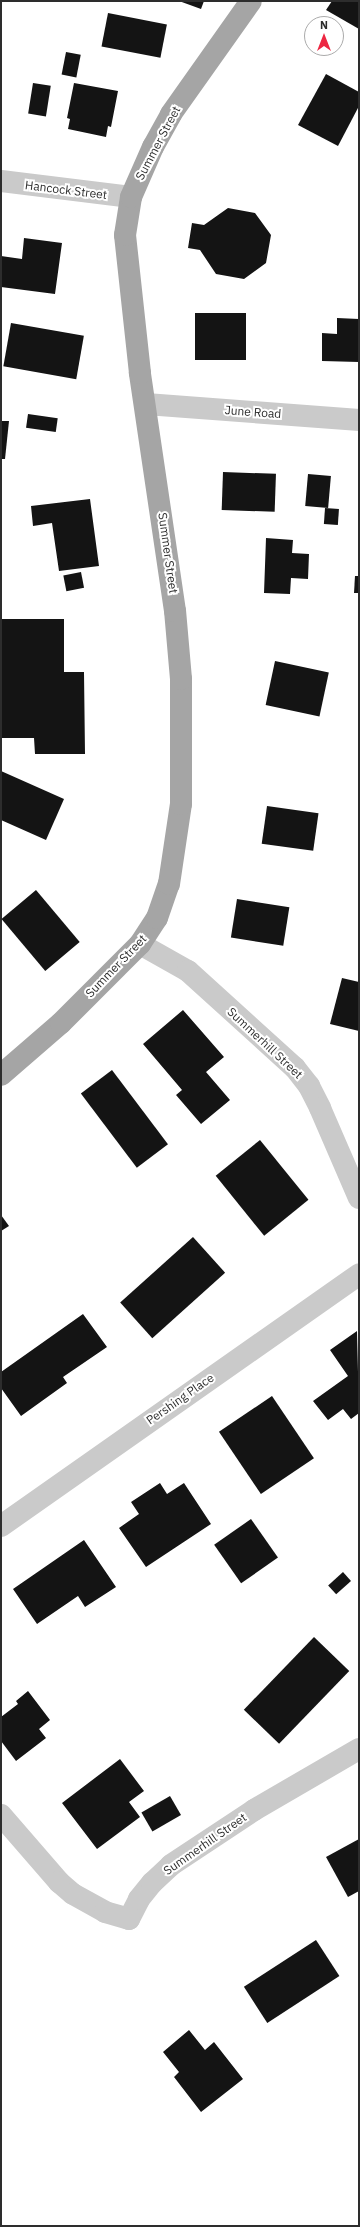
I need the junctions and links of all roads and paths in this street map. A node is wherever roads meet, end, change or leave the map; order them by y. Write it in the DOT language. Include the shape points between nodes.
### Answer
graph roads {
  1 [pos="251,1"];
  2 [pos="1,181"];
  3 [pos="131,197"];
  4 [pos="146,404"];
  5 [pos="359,420"];
  6 [pos="140,944"];
  7 [pos="1,1075"];
  8 [pos="359,1198"];
  9 [pos="359,1274"];
  10 [pos="1,1526"];
  11 [pos="359,1749"];
  12 [pos="1,1815"];
  1 -- 3 [label="main road, Summer Street" via="171,114 144,164"];
  2 -- 3 [label="street, Hancock Street"];
  3 -- 4 [label="main road, Summer Street" via="125,236 126,261"];
  4 -- 5 [label="street, June Road"];
  4 -- 6 [label="main road, Summer Street" via="175,611 182,738 181,804 170,884 157,918"];
  6 -- 7 [label="main road, Summer Street" via="60,1023"];
  6 -- 8 [label="street, Summerhill Street" via="188,971 295,1068 309,1086 320,1108"];
  9 -- 10 [label="street, Pershing Place"];
  11 -- 12 [label="street, Summerhill Street" via="254,1810 171,1865 139,1899 129,1919 104,1912 73,1894 59,1882"];
}
